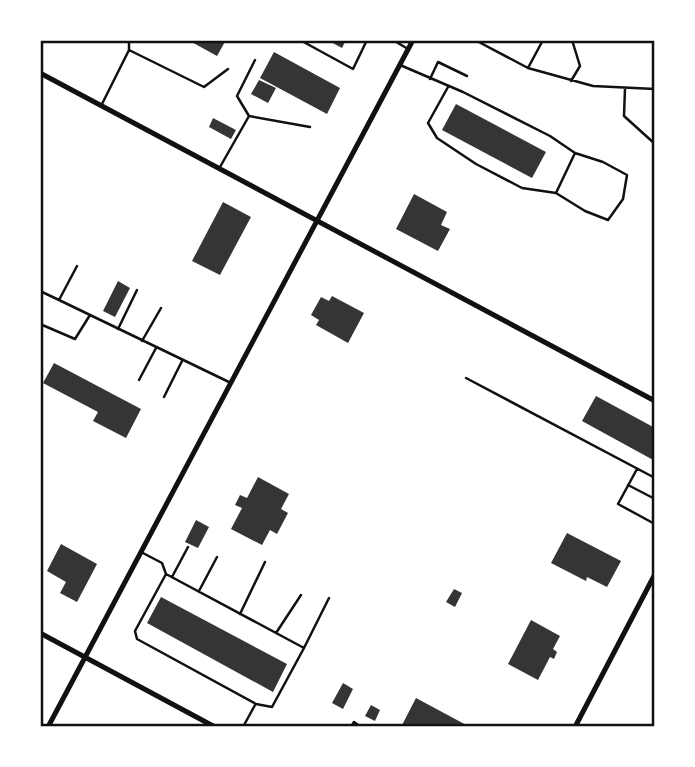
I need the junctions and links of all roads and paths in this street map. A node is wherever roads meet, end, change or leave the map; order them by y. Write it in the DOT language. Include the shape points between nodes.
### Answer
graph roads {
  1 [pos="129,40"];
  2 [pos="300,40"];
  3 [pos="367,40"];
  4 [pos="393,40"];
  5 [pos="413,40"];
  6 [pos="475,40"];
  7 [pos="543,40"];
  8 [pos="572,40"];
  9 [pos="408,48"];
  10 [pos="129,50"];
  11 [pos="255,60"];
  12 [pos="400,65"];
  13 [pos="528,68"];
  14 [pos="228,69"];
  15 [pos="40,73"];
  16 [pos="467,76"];
  17 [pos="430,79"];
  18 [pos="571,81"];
  19 [pos="448,87"];
  20 [pos="625,88"];
  21 [pos="655,89"];
  22 [pos="101,106"];
  23 [pos="248,116"];
  24 [pos="310,127"];
  25 [pos="655,144"];
  26 [pos="575,153"];
  27 [pos="219,170"];
  28 [pos="556,193"];
  29 [pos="316,222"];
  30 [pos="77,266"];
  31 [pos="137,290"];
  32 [pos="40,291"];
  33 [pos="59,300"];
  34 [pos="161,308"];
  35 [pos="90,316"];
  36 [pos="40,324"];
  37 [pos="118,329"];
  38 [pos="142,341"];
  39 [pos="156,348"];
  40 [pos="183,361"];
  41 [pos="466,378"];
  42 [pos="139,380"];
  43 [pos="231,383"];
  44 [pos="164,397"];
  45 [pos="655,401"];
  46 [pos="637,469"];
  47 [pos="655,478"];
  48 [pos="628,485"];
  49 [pos="655,499"];
  50 [pos="653,523"];
  51 [pos="188,547"];
  52 [pos="141,552"];
  53 [pos="217,557"];
  54 [pos="265,562"];
  55 [pos="166,573"];
  56 [pos="655,573"];
  57 [pos="172,577"];
  58 [pos="199,592"];
  59 [pos="301,595"];
  60 [pos="330,598"];
  61 [pos="240,614"];
  62 [pos="40,633"];
  63 [pos="275,633"];
  64 [pos="303,648"];
  65 [pos="85,657"];
  66 [pos="256,704"];
  67 [pos="48,727"];
  68 [pos="215,727"];
  69 [pos="243,727"];
  70 [pos="351,727"];
  71 [pos="361,727"];
  72 [pos="575,727"];
  1 -- 10 [label="lane"];
  2 -- 3 [label="lane" via="353,68"];
  4 -- 9 [label="lane"];
  5 -- 9 [label="street"];
  6 -- 13 [label="lane"];
  7 -- 13 [label="lane"];
  8 -- 18 [label="lane" via="580,66"];
  9 -- 12 [label="street"];
  10 -- 14 [label="lane" via="204,87"];
  10 -- 22 [label="lane"];
  11 -- 23 [label="lane" via="237,96"];
  12 -- 17 [label="lane"];
  12 -- 29 [label="street"];
  13 -- 18 [label="lane"];
  15 -- 22 [label="street"];
  16 -- 17 [label="lane" via="438,62"];
  17 -- 19 [label="lane"];
  18 -- 20 [label="lane"];
  19 -- 26 [label="lane" via="550,136"];
  19 -- 28 [label="lane" via="428,123 437,138 522,188"];
  20 -- 21 [label="lane"];
  20 -- 25 [label="lane" via="624,116"];
  22 -- 27 [label="street"];
  23 -- 24 [label="lane"];
  23 -- 27 [label="lane"];
  26 -- 28 [label="lane"];
  26 -- 28 [label="lane" via="627,175 623,199 608,220"];
  27 -- 29 [label="street"];
  29 -- 43 [label="street"];
  29 -- 45 [label="street"];
  30 -- 33 [label="lane"];
  31 -- 37 [label="lane"];
  32 -- 33 [label="lane"];
  33 -- 35 [label="lane"];
  34 -- 38 [label="lane"];
  35 -- 36 [label="lane" via="75,339"];
  35 -- 37 [label="lane"];
  37 -- 38 [label="lane"];
  38 -- 39 [label="lane"];
  39 -- 40 [label="lane"];
  39 -- 42 [label="lane"];
  40 -- 43 [label="lane"];
  40 -- 44 [label="lane"];
  41 -- 46 [label="lane"];
  43 -- 52 [label="street"];
  46 -- 47 [label="lane"];
  46 -- 48 [label="lane"];
  48 -- 49 [label="lane"];
  48 -- 50 [label="lane" via="618,504"];
  51 -- 57 [label="lane"];
  52 -- 55 [label="lane" via="162,563"];
  52 -- 65 [label="street"];
  53 -- 58 [label="lane"];
  54 -- 61 [label="lane"];
  55 -- 57 [label="lane"];
  55 -- 66 [label="lane" via="135,631 137,639"];
  56 -- 72 [label="street"];
  57 -- 58 [label="lane"];
  58 -- 61 [label="lane"];
  59 -- 63 [label="lane"];
  60 -- 64 [label="lane"];
  61 -- 63 [label="lane"];
  62 -- 65 [label="street"];
  63 -- 64 [label="lane"];
  64 -- 66 [label="lane" via="272,707"];
  65 -- 67 [label="street"];
  65 -- 68 [label="street"];
  66 -- 69 [label="lane"];
  70 -- 71 [label="lane" via="354,722"];
}
